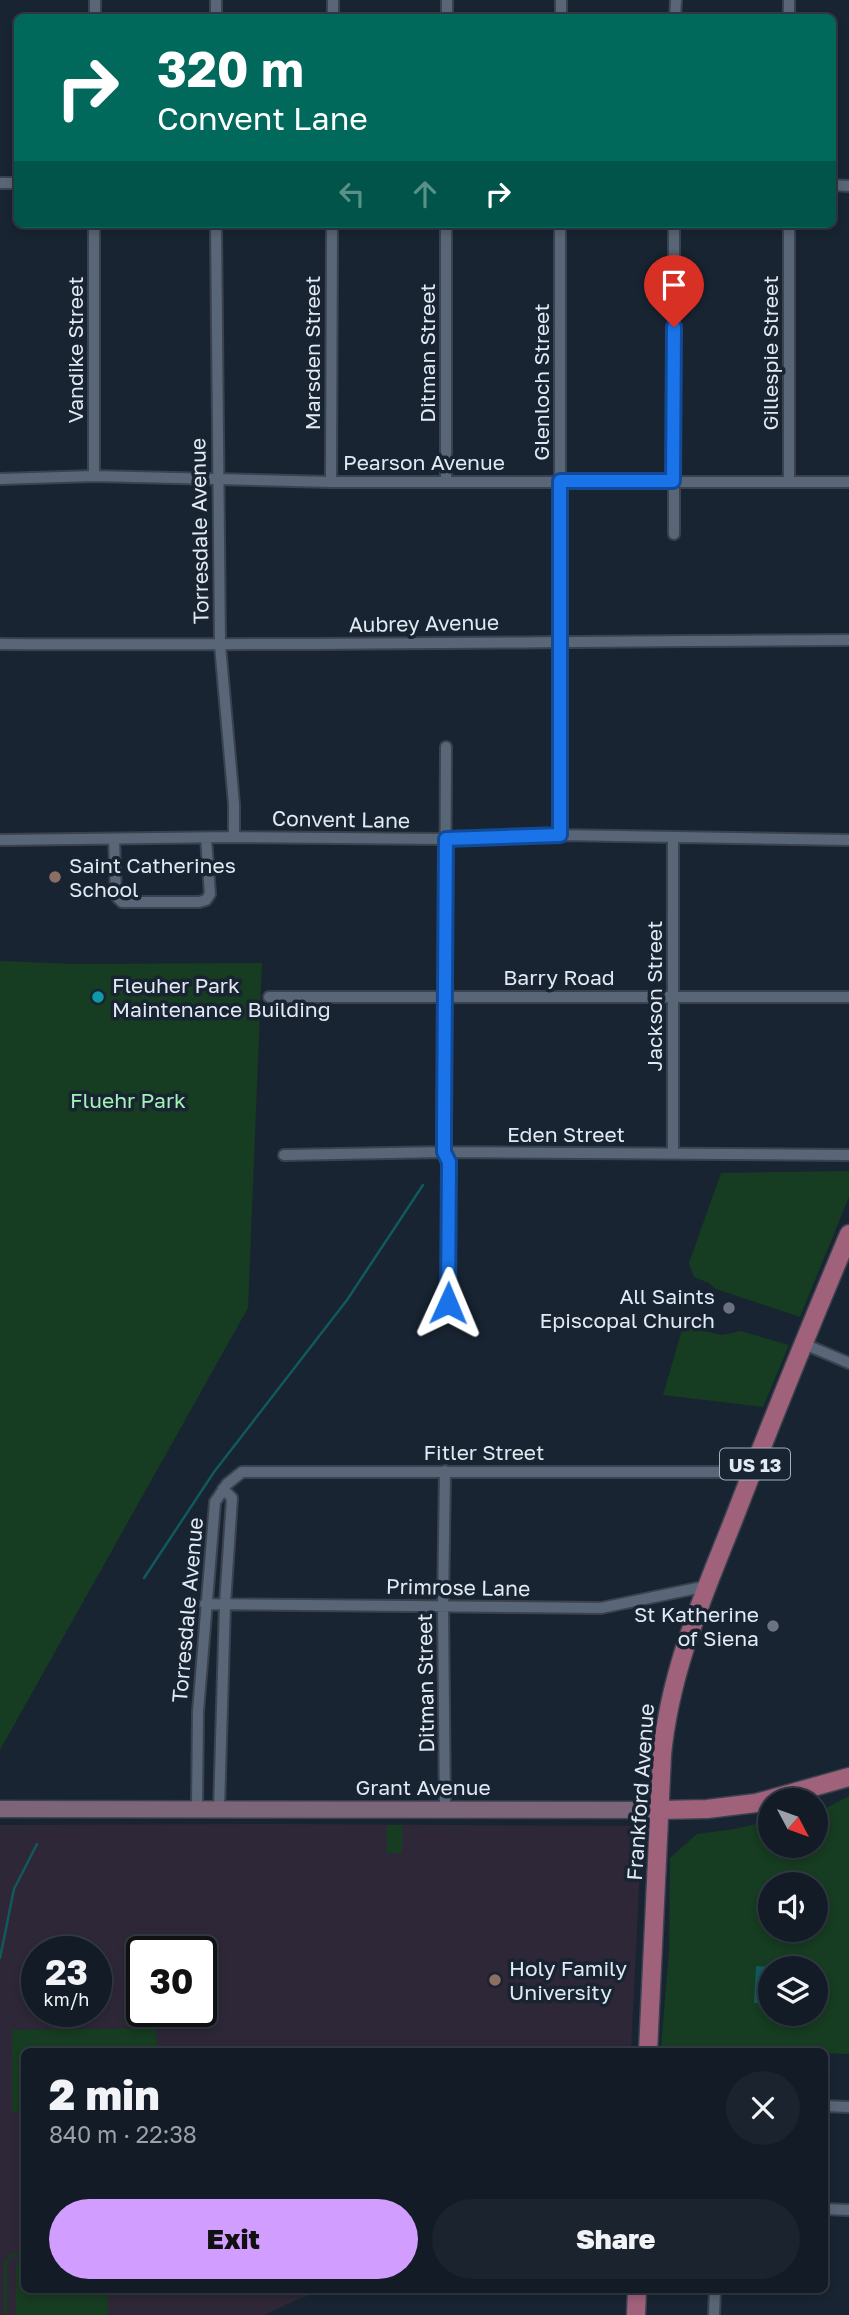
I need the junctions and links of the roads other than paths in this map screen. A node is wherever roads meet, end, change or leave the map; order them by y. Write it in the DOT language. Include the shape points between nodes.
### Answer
graph roads {
  1 [pos="94,228"];
  2 [pos="216,228"];
  3 [pos="332,228"];
  4 [pos="446,228"];
  5 [pos="560,228"];
  6 [pos="674,228"];
  7 [pos="789,228"];
  8 [pos="94,476"];
  9 [pos="0,479"];
  10 [pos="218,480"];
  11 [pos="446,481"];
  12 [pos="560,481"];
  13 [pos="673,481"];
  14 [pos="789,481"];
  15 [pos="331,482"];
  16 [pos="849,482"];
  17 [pos="674,534"];
  18 [pos="560,640"];
  19 [pos="849,640"];
  20 [pos="0,643"];
  21 [pos="220,645"];
  22 [pos="446,747"];
  23 [pos="560,835"];
  24 [pos="234,837"];
  25 [pos="206,838"];
  26 [pos="673,838"];
  27 [pos="114,839"];
  28 [pos="446,839"];
  29 [pos="0,840"];
  30 [pos="849,840"];
  31 [pos="443,996"];
  32 [pos="269,997"];
  33 [pos="674,997"];
  34 [pos="849,997"];
  35 [pos="444,1152"];
  36 [pos="673,1153"];
  37 [pos="284,1155"];
  38 [pos="849,1156"];
  39 [pos="849,1234"];
  40 [pos="448,1303"];
  41 [pos="804,1344"];
  42 [pos="849,1363"];
  43 [pos="445,1471"];
  44 [pos="752,1472"];
  45 [pos="223,1489"];
  46 [pos="707,1586"];
  47 [pos="205,1604"];
  48 [pos="225,1604"];
  49 [pos="443,1605"];
  50 [pos="847,1776"];
  51 [pos="197,1808"];
  52 [pos="0,1809"];
  53 [pos="219,1809"];
  54 [pos="445,1810"];
  55 [pos="659,1810"];
  56 [pos="648,2048"];
  57 [pos="828,2106"];
  58 [pos="849,2107"];
  59 [pos="828,2209"];
  60 [pos="849,2210"];
  61 [pos="637,2293"];
  62 [pos="715,2293"];
  63 [pos="636,2315"];
  64 [pos="714,2315"];
  1 -- 8 [label="street, Vandike Street"];
  2 -- 10 [label="street, Torresdale Avenue"];
  3 -- 15 [label="street, Marsden Street"];
  4 -- 11 [label="street, Ditman Street"];
  5 -- 12 [label="street, Glenloch Street"];
  6 -- 13 [label="street"];
  7 -- 14 [label="street, Gillespie Street"];
  8 -- 9 [label="street, Pearson Avenue"];
  8 -- 10 [label="street, Pearson Avenue"];
  10 -- 15 [label="street, Pearson Avenue"];
  10 -- 21 [label="street, Torresdale Avenue"];
  11 -- 12 [label="street, Pearson Avenue"];
  11 -- 15 [label="street, Pearson Avenue"];
  12 -- 13 [label="street, Pearson Avenue"];
  12 -- 18 [label="street, Glenloch Street"];
  13 -- 14 [label="street, Pearson Avenue"];
  13 -- 17 [label="street"];
  14 -- 16 [label="street, Pearson Avenue"];
  18 -- 19 [label="street, Aubrey Avenue"];
  18 -- 21 [label="street, Aubrey Avenue"];
  18 -- 23 [label="street, Glenloch Street"];
  20 -- 21 [label="street, Aubrey Avenue"];
  21 -- 24 [label="street, Torresdale Avenue"];
  22 -- 28 [label="street"];
  23 -- 26 [label="street, Convent Lane"];
  23 -- 28 [label="street, Convent Lane"];
  24 -- 25 [label="street, Convent Lane"];
  24 -- 28 [label="street, Convent Lane"];
  25 -- 27 [label="street, Convent Lane"];
  25 -- 27 [label="street" via="209,894 199,902 118,900"];
  26 -- 30 [label="street, Convent Lane"];
  26 -- 33 [label="street, Jackson Street"];
  27 -- 29 [label="street, Convent Lane"];
  28 -- 31 [label="street"];
  31 -- 32 [label="street, Barry Road"];
  31 -- 33 [label="street, Barry Road"];
  31 -- 35 [label="street"];
  33 -- 34 [label="street, Barry Road"];
  33 -- 36 [label="street, Jackson Street"];
  35 -- 36 [label="street, Eden Street"];
  35 -- 37 [label="street, Eden Street"];
  35 -- 40 [label="street" via="449,1162"];
  36 -- 38 [label="street, Eden Street"];
  39 -- 41 [label="main road, Frankford Avenue / US 13"];
  41 -- 42 [label="street"];
  41 -- 44 [label="main road, Frankford Avenue / US 13"];
  43 -- 44 [label="street, Fitler Street"];
  43 -- 45 [label="street, Fitler Street" via="251,1471 242,1472"];
  43 -- 49 [label="street, Ditman Street"];
  44 -- 46 [label="main road, Frankford Avenue / US 13"];
  45 -- 47 [label="street, Torresdale Avenue" via="215,1502"];
  45 -- 48 [label="street, Torresdale Avenue" via="232,1498"];
  46 -- 49 [label="street, Primrose Lane" via="601,1608"];
  46 -- 55 [label="main road, Frankford Avenue / US 13" via="671,1694"];
  47 -- 48 [label="street, Primrose Lane"];
  47 -- 51 [label="street, Torresdale Avenue"];
  48 -- 49 [label="street, Primrose Lane"];
  48 -- 53 [label="street, Torresdale Avenue"];
  49 -- 54 [label="street, Ditman Street"];
  50 -- 55 [label="main road, Grant Avenue" via="756,1803"];
  51 -- 52 [label="street, Grant Avenue"];
  51 -- 53 [label="street, Grant Avenue"];
  53 -- 54 [label="street, Grant Avenue"];
  54 -- 55 [label="street, Grant Avenue"];
  55 -- 56 [label="main road, Frankford Avenue / US 13"];
  57 -- 58 [label="street"];
  59 -- 60 [label="street"];
  61 -- 63 [label="main road"];
  62 -- 64 [label="street"];
}
